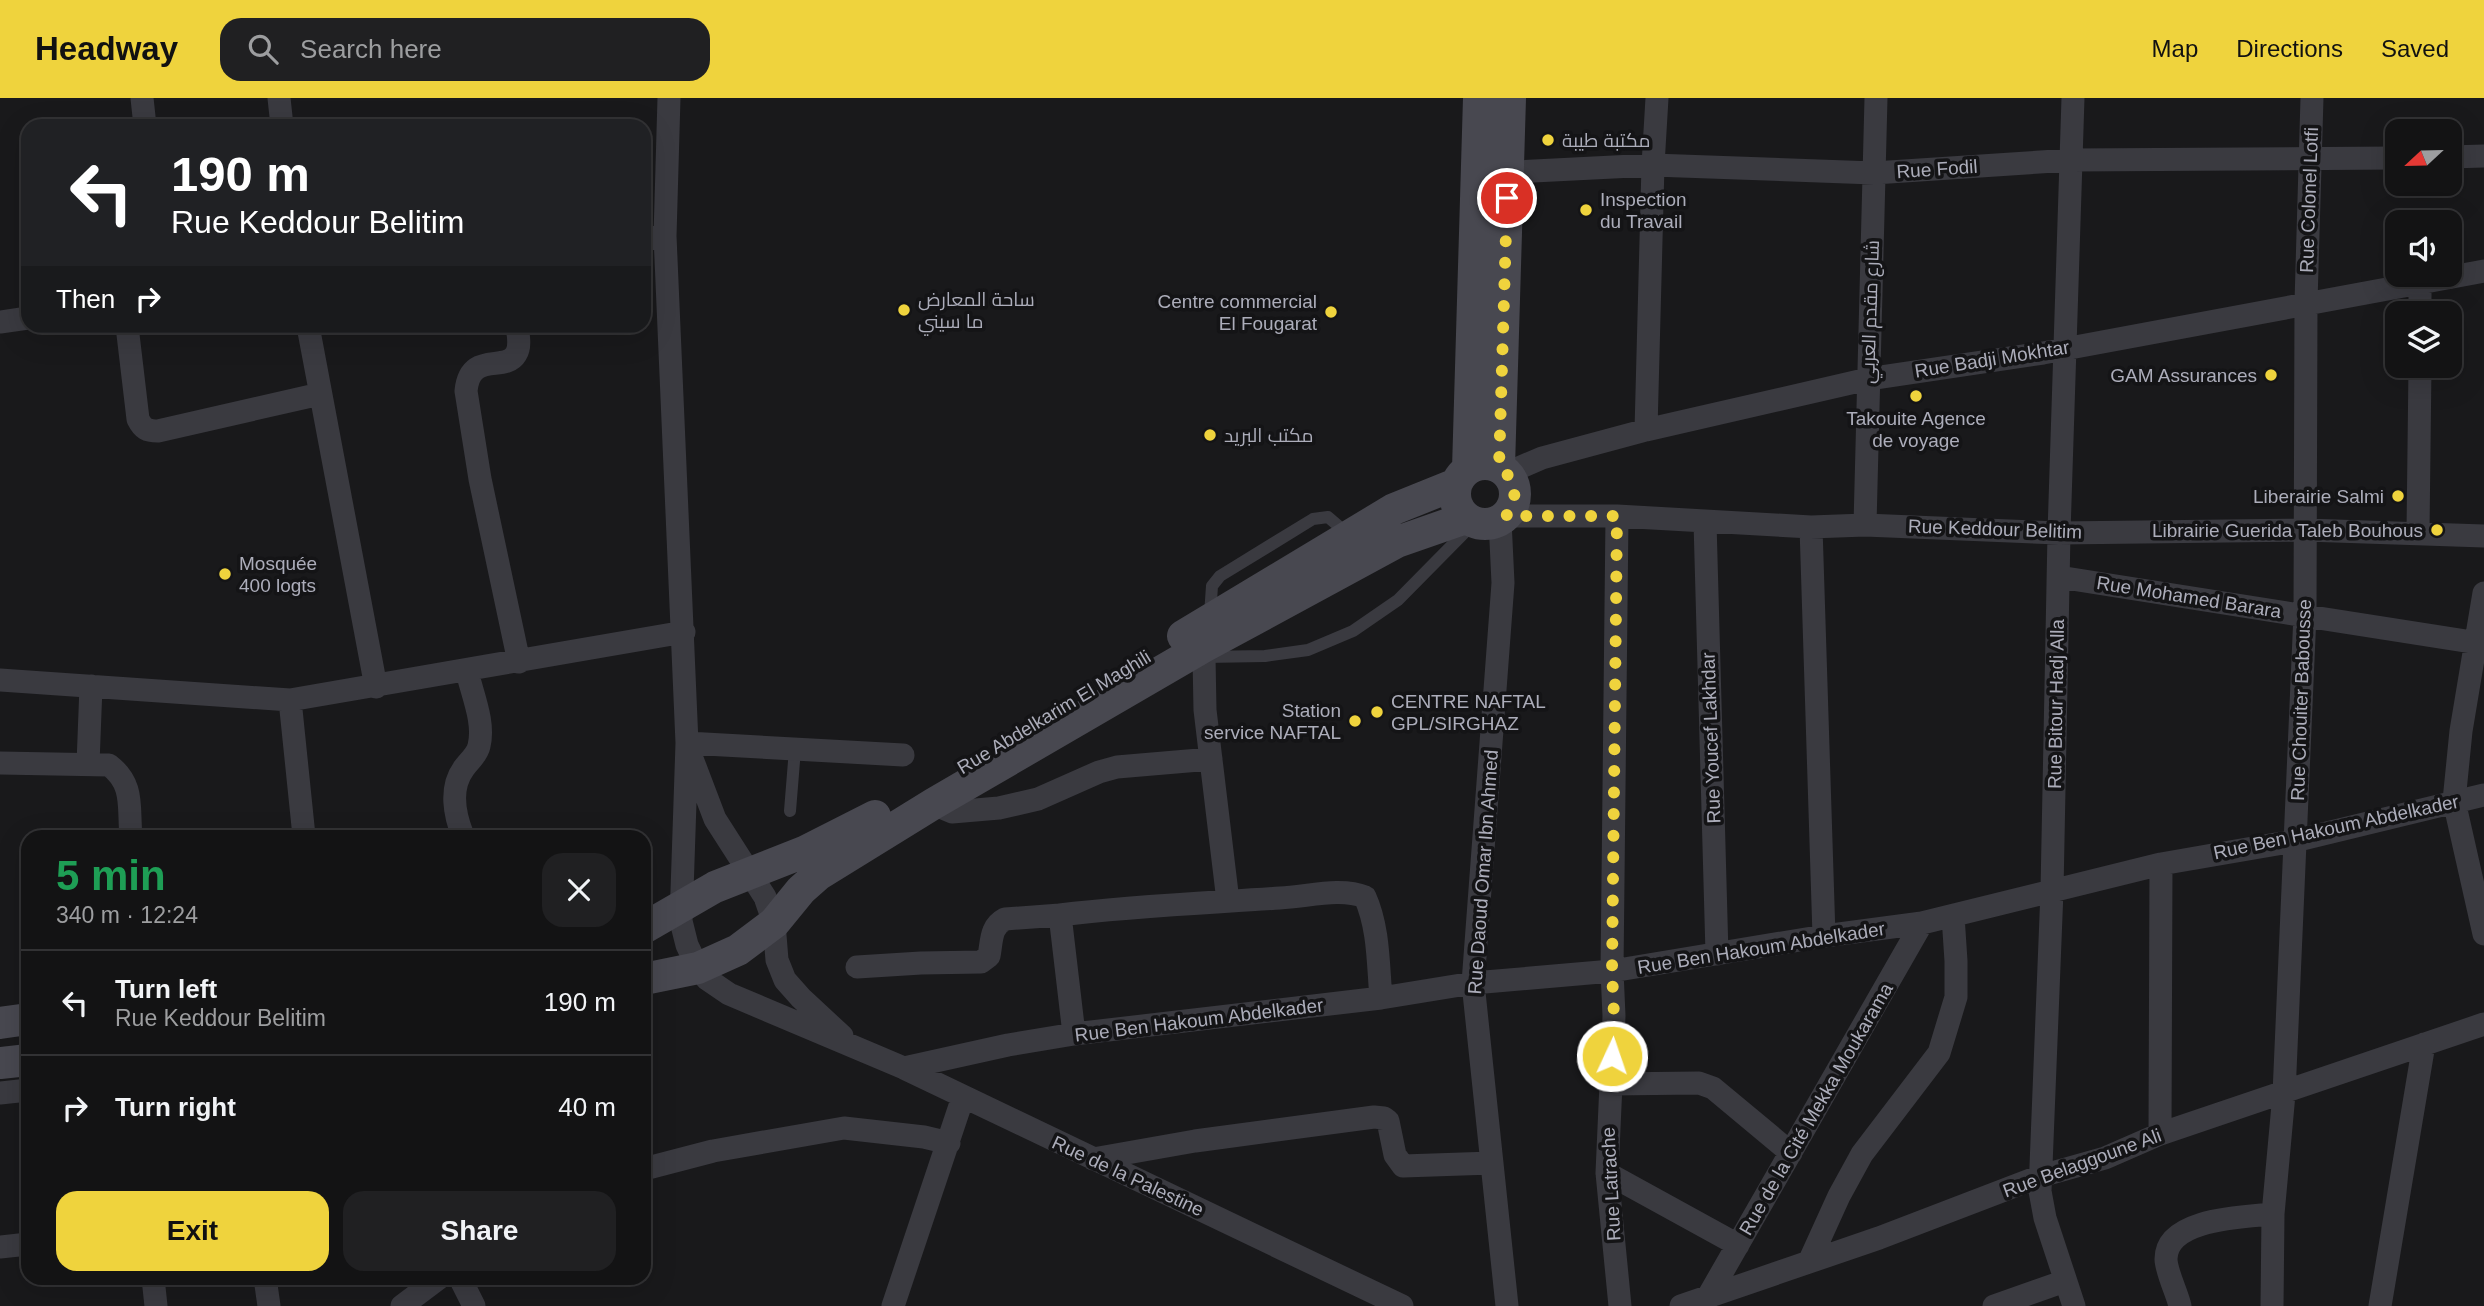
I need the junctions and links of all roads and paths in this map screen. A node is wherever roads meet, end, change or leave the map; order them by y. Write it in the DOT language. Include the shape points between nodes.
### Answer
graph roads {
  1 [pos="142,98"];
  2 [pos="279,98"];
  3 [pos="668,98"];
  4 [pos="1479,98"];
  5 [pos="1510,98"];
  6 [pos="1657,98"];
  7 [pos="1876,98"];
  8 [pos="2073,98"];
  9 [pos="2312,98"];
  10 [pos="144,119"];
  11 [pos="281,119"];
  12 [pos="2484,156"];
  13 [pos="2462,157"];
  14 [pos="2385,158"];
  15 [pos="2071,160"];
  16 [pos="2311,160"];
  17 [pos="1653,165"];
  18 [pos="1508,171"];
  19 [pos="1874,173"];
  20 [pos="1477,175"];
  21 [pos="654,238"];
  22 [pos="2484,271"];
  23 [pos="2462,274"];
  24 [pos="2387,287"];
  25 [pos="2306,302"];
  26 [pos="21,319"];
  27 [pos="0,322"];
  28 [pos="128,333"];
  29 [pos="309,333"];
  30 [pos="518,333"];
  31 [pos="2066,347"];
  32 [pos="2420,378"];
  33 [pos="1868,379"];
  34 [pos="320,394"];
  35 [pos="1646,430"];
  36 [pos="1503,470"];
  37 [pos="1462,476"];
  38 [pos="1617,516"];
  39 [pos="1487,519"];
  40 [pos="1705,522"];
  41 [pos="1865,525"];
  42 [pos="1811,527"];
  43 [pos="2305,530"];
  44 [pos="2418,532"];
  45 [pos="2059,533"];
  46 [pos="2484,536"];
  47 [pos="2059,577"];
  48 [pos="2484,593"];
  49 [pos="2305,614"];
  50 [pos="684,632"];
  51 [pos="1206,641"];
  52 [pos="2479,644"];
  53 [pos="519,662"];
  54 [pos="467,671"];
  55 [pos="0,680"];
  56 [pos="91,687"];
  57 [pos="376,687"];
  58 [pos="290,700"];
  59 [pos="687,743"];
  60 [pos="795,749"];
  61 [pos="903,755"];
  62 [pos="1211,759"];
  63 [pos="0,763"];
  64 [pos="88,764"];
  65 [pos="2484,795"];
  66 [pos="2455,801"];
  67 [pos="933,804"];
  68 [pos="790,811"];
  69 [pos="131,830"];
  70 [pos="303,830"];
  71 [pos="460,830"];
  72 [pos="2294,841"];
  73 [pos="2161,864"];
  74 [pos="751,873"];
  75 [pos="2052,891"];
  76 [pos="1228,901"];
  77 [pos="681,908"];
  78 [pos="1060,915"];
  79 [pos="1953,916"];
  80 [pos="774,923"];
  81 [pos="1922,923"];
  82 [pos="651,924"];
  83 [pos="2484,934"];
  84 [pos="1825,936"];
  85 [pos="1717,954"];
  86 [pos="857,967"];
  87 [pos="698,968"];
  88 [pos="1612,971"];
  89 [pos="651,978"];
  90 [pos="1473,983"];
  91 [pos="1381,998"];
  92 [pos="21,1020"];
  93 [pos="0,1023"];
  94 [pos="2484,1024"];
  95 [pos="1074,1034"];
  96 [pos="2424,1044"];
  97 [pos="854,1048"];
  98 [pos="21,1061"];
  99 [pos="0,1063"];
  100 [pos="904,1068"];
  101 [pos="1610,1084"];
  102 [pos="21,1091"];
  103 [pos="0,1093"];
  104 [pos="2284,1094"];
  105 [pos="963,1097"];
  106 [pos="2160,1134"];
  107 [pos="949,1143"];
  108 [pos="1791,1153"];
  109 [pos="1093,1159"];
  110 [pos="651,1162"];
  111 [pos="1492,1163"];
  112 [pos="1606,1173"];
  113 [pos="2041,1176"];
  114 [pos="2273,1214"];
  115 [pos="21,1245"];
  116 [pos="1738,1245"];
  117 [pos="0,1247"];
  118 [pos="1809,1262"];
  119 [pos="2065,1281"];
  120 [pos="154,1285"];
  121 [pos="266,1285"];
  122 [pos="430,1285"];
  123 [pos="464,1285"];
  124 [pos="1710,1295"];
  125 [pos="156,1306"];
  126 [pos="269,1306"];
  127 [pos="402,1306"];
  128 [pos="474,1306"];
  129 [pos="894,1306"];
  130 [pos="1402,1306"];
  131 [pos="1507,1306"];
  132 [pos="1620,1306"];
  133 [pos="1682,1306"];
  134 [pos="1994,1306"];
  135 [pos="2074,1306"];
  136 [pos="2180,1306"];
  137 [pos="2272,1306"];
  138 [pos="2380,1306"];
  1 -- 10 [label="street"];
  2 -- 11 [label="street"];
  3 -- 21 [label="street"];
  4 -- 20 [label="street"];
  5 -- 18 [label="street"];
  6 -- 17 [label="street"];
  7 -- 19 [label="street, شارع مقدم العربي"];
  8 -- 15 [label="street, Rue Bitour Hadj Alla"];
  9 -- 16 [label="street, Rue Colonel Lotfi"];
  12 -- 13 [label="street"];
  14 -- 16 [label="street, Rue Fodil"];
  15 -- 16 [label="street, Rue Fodil"];
  15 -- 19 [label="street, Rue Fodil"];
  15 -- 31 [label="street, Rue Bitour Hadj Alla"];
  16 -- 25 [label="street, Rue Colonel Lotfi"];
  17 -- 18 [label="street, Rue Fodil"];
  17 -- 19 [label="street, Rue Fodil"];
  17 -- 35 [label="street"];
  18 -- 20 [label="street, Rue Fodil"];
  18 -- 36 [label="street"];
  19 -- 33 [label="street, شارع مقدم العربي"];
  20 -- 37 [label="street"];
  21 -- 50 [label="street"];
  22 -- 23 [label="street, Rue Badji Mokhtar"];
  24 -- 25 [label="street, Rue Badji Mokhtar"];
  25 -- 31 [label="street, Rue Badji Mokhtar"];
  25 -- 43 [label="street, Rue Chouiter Babousse"];
  26 -- 27 [label="street"];
  28 -- 34 [label="street" via="138,419 149,431"];
  29 -- 34 [label="street"];
  30 -- 53 [label="street" via="516,354 475,369 466,391"];
  31 -- 33 [label="street, Rue Badji Mokhtar"];
  31 -- 45 [label="street, Rue Bitour Hadj Alla"];
  32 -- 44 [label="street"];
  33 -- 35 [label="street, Rue Badji Mokhtar"];
  33 -- 41 [label="street, شارع مقدم العربي"];
  34 -- 57 [label="street"];
  35 -- 36 [label="street, Rue Badji Mokhtar"];
  36 -- 37 [label="street" via="1483,463"];
  36 -- 39 [label="street" via="1512,480 1515,499"];
  37 -- 39 [label="street" via="1456,502"];
  37 -- 51 [label="street, Rue Abdelkarim El Maghili" via="1350,536"];
  38 -- 39 [label="street, Rue Keddour Belitim"];
  38 -- 40 [label="street, Rue Keddour Belitim"];
  38 -- 88 [label="street, Rue Latrache"];
  39 -- 51 [label="street" via="1396,542"];
  39 -- 51 [label="lane" via="1398,600 1353,631 1308,650 1265,656"];
  39 -- 90 [label="street, Rue Daoud Omar Ibn Ahmed" via="1503,583"];
  40 -- 42 [label="street, Rue Keddour Belitim"];
  40 -- 85 [label="street, Rue Youcef Lakhdar"];
  41 -- 42 [label="street, Rue Keddour Belitim"];
  41 -- 45 [label="street, Rue Keddour Belitim"];
  42 -- 84 [label="street"];
  43 -- 44 [label="street, Rue Keddour Belitim"];
  43 -- 45 [label="street, Rue Keddour Belitim"];
  43 -- 49 [label="street, Rue Chouiter Babousse"];
  44 -- 46 [label="street, Rue Keddour Belitim"];
  45 -- 47 [label="street, Rue Bitour Hadj Alla"];
  47 -- 49 [label="street, Rue Mohamed Barara"];
  47 -- 75 [label="street, Rue Bitour Hadj Alla"];
  48 -- 52 [label="street"];
  49 -- 52 [label="street, Rue Mohamed Barara"];
  49 -- 72 [label="street, Rue Chouiter Babousse"];
  50 -- 53 [label="street"];
  50 -- 59 [label="street"];
  51 -- 62 [label="street" via="1205,710"];
  51 -- 67 [label="street"];
  51 -- 74 [label="street, Rue Abdelkarim El Maghili" via="1022,733 851,830"];
  52 -- 66 [label="street" via="2460,730"];
  53 -- 54 [label="street"];
  54 -- 57 [label="street"];
  54 -- 71 [label="street" via="481,730 478,750 462,770 454,799"];
  55 -- 56 [label="street"];
  56 -- 58 [label="street"];
  56 -- 64 [label="street"];
  57 -- 58 [label="street"];
  58 -- 70 [label="street"];
  59 -- 60 [label="street"];
  59 -- 74 [label="street" via="715,819"];
  59 -- 77 [label="street"];
  60 -- 61 [label="street"];
  60 -- 68 [label="lane"];
  62 -- 67 [label="street" via="1099,772 1038,799 999,808 951,812"];
  62 -- 76 [label="street"];
  63 -- 64 [label="street"];
  64 -- 69 [label="street" via="109,765 121,774 127,786"];
  65 -- 66 [label="street, Rue Ben Hakoum Abdelkader"];
  66 -- 72 [label="street, Rue Ben Hakoum Abdelkader"];
  66 -- 83 [label="street"];
  67 -- 80 [label="street" via="818,875"];
  72 -- 73 [label="street, Rue Ben Hakoum Abdelkader"];
  72 -- 104 [label="street, Rue Chouiter Babousse"];
  73 -- 75 [label="street, Rue Ben Hakoum Abdelkader"];
  73 -- 106 [label="street"];
  74 -- 77 [label="street, Rue Abdelkarim El Maghili" via="715,887"];
  74 -- 80 [label="street"];
  75 -- 79 [label="street, Rue Ben Hakoum Abdelkader"];
  75 -- 113 [label="street, Rue Bitour Hadj Alla"];
  76 -- 78 [label="street"];
  76 -- 91 [label="street" via="1352,892 1365,897 1375,925"];
  77 -- 82 [label="street, Rue Abdelkarim El Maghili"];
  77 -- 87 [label="street" via="687,944"];
  78 -- 86 [label="street" via="998,923 993,928 989,956 981,962"];
  78 -- 95 [label="street"];
  79 -- 81 [label="street, Rue Ben Hakoum Abdelkader"];
  79 -- 118 [label="street" via="1956,997 1939,1053 1862,1154"];
  80 -- 87 [label="street" via="738,950"];
  80 -- 97 [label="street" via="777,960 785,980"];
  81 -- 84 [label="street, Rue Ben Hakoum Abdelkader"];
  81 -- 108 [label="street, Rue de la Cité Mekka Moukarama"];
  84 -- 85 [label="street, Rue Ben Hakoum Abdelkader"];
  85 -- 88 [label="street, Rue Ben Hakoum Abdelkader"];
  87 -- 89 [label="street"];
  87 -- 97 [label="street, Rue de la Palestine" via="729,994"];
  88 -- 90 [label="street, Rue Ben Hakoum Abdelkader"];
  88 -- 101 [label="street, Rue Latrache"];
  90 -- 91 [label="street, Rue Ben Hakoum Abdelkader"];
  90 -- 111 [label="street, Rue Daoud Omar Ibn Ahmed"];
  91 -- 95 [label="street, Rue Ben Hakoum Abdelkader"];
  92 -- 93 [label="street"];
  94 -- 96 [label="street, Rue Belaggoune Ali"];
  95 -- 100 [label="street, Rue Ben Hakoum Abdelkader"];
  96 -- 104 [label="street, Rue Belaggoune Ali"];
  96 -- 138 [label="street"];
  97 -- 100 [label="street, Rue de la Palestine"];
  98 -- 99 [label="street"];
  100 -- 105 [label="street, Rue de la Palestine"];
  101 -- 108 [label="street" via="1685,1082 1713,1088"];
  101 -- 112 [label="street, Rue Latrache"];
  102 -- 103 [label="street"];
  104 -- 106 [label="street, Rue Belaggoune Ali"];
  104 -- 114 [label="street, Rue Chouiter Babousse"];
  105 -- 107 [label="street"];
  105 -- 109 [label="street, Rue de la Palestine"];
  106 -- 113 [label="street, Rue Belaggoune Ali" via="2105,1158"];
  107 -- 110 [label="street" via="844,1128"];
  107 -- 129 [label="street"];
  108 -- 116 [label="street, Rue de la Cité Mekka Moukarama"];
  109 -- 111 [label="street" via="1374,1116 1388,1121 1395,1155 1403,1166"];
  109 -- 130 [label="street, Rue de la Palestine"];
  111 -- 131 [label="street, Rue Daoud Omar Ibn Ahmed"];
  112 -- 116 [label="street"];
  112 -- 132 [label="street, Rue Latrache"];
  113 -- 118 [label="street, Rue Belaggoune Ali"];
  113 -- 119 [label="street, Rue Bitour Hadj Alla" via="2045,1218"];
  114 -- 136 [label="street" via="2222,1219 2174,1238 2166,1259"];
  114 -- 137 [label="street, Rue Chouiter Babousse"];
  115 -- 117 [label="street"];
  116 -- 124 [label="street, Rue de la Cité Mekka Moukarama"];
  118 -- 124 [label="street, Rue Belaggoune Ali"];
  119 -- 134 [label="street"];
  119 -- 135 [label="street, Rue Bitour Hadj Alla"];
  120 -- 125 [label="street"];
  121 -- 126 [label="street"];
  122 -- 127 [label="street"];
  123 -- 128 [label="street"];
  124 -- 133 [label="street, Rue Belaggoune Ali"];
}
